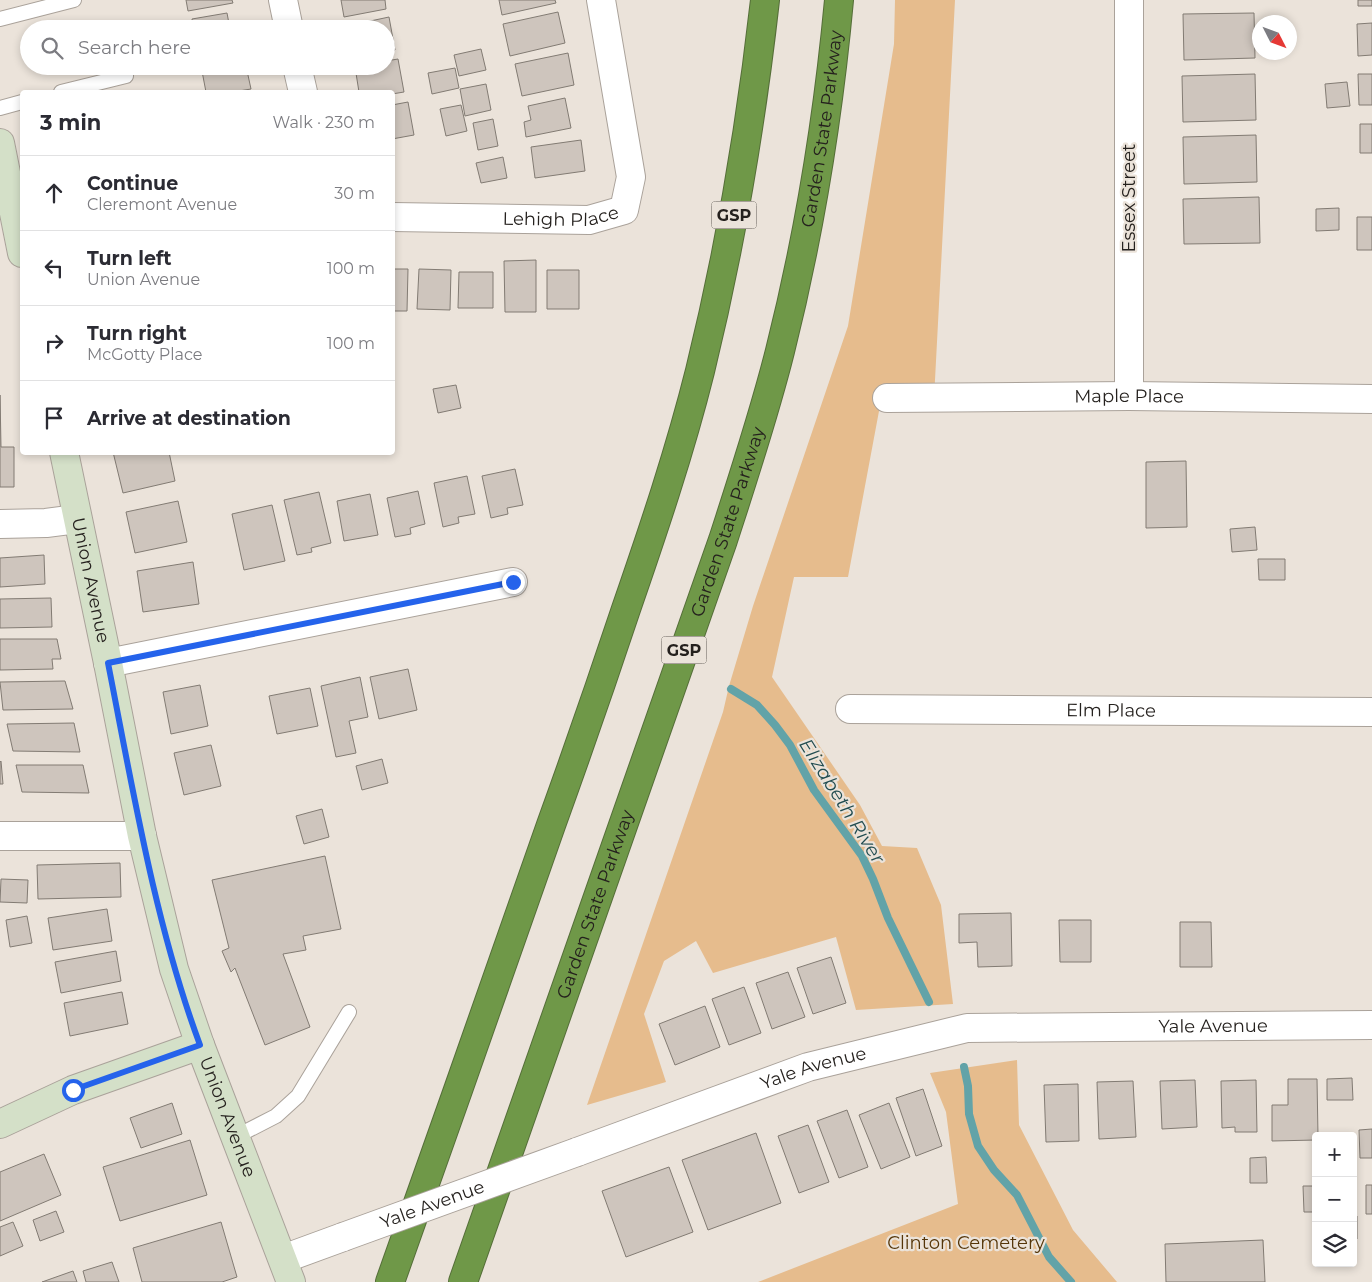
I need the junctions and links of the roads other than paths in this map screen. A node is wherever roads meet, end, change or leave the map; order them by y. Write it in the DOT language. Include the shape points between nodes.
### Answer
graph roads {
  1 [pos="74,0"];
  2 [pos="283,0"];
  3 [pos="601,0"];
  4 [pos="765,0"];
  5 [pos="839,0"];
  6 [pos="1129,0"];
  7 [pos="0,19"];
  8 [pos="287,20"];
  9 [pos="299,75"];
  10 [pos="126,76"];
  11 [pos="69,90"];
  12 [pos="303,90"];
  13 [pos="20,103"];
  14 [pos="0,108"];
  15 [pos="0,143"];
  16 [pos="395,217"];
  17 [pos="20,243"];
  18 [pos="1129,396"];
  19 [pos="887,398"];
  20 [pos="1372,399"];
  21 [pos="65,455"];
  22 [pos="77,519"];
  23 [pos="0,524"];
  24 [pos="513,582"];
  25 [pos="108,663"];
  26 [pos="850,708"];
  27 [pos="1372,712"];
  28 [pos="0,836"];
  29 [pos="142,836"];
  30 [pos="349,1012"];
  31 [pos="1372,1025"];
  32 [pos="200,1045"];
  33 [pos="0,1124"];
  34 [pos="235,1137"];
  35 [pos="287,1271"];
  36 [pos="390,1282"];
  37 [pos="463,1282"];
  1 -- 7 [label="lane"];
  2 -- 8 [label="street"];
  3 -- 16 [label="street, Lehigh Place" via="631,177 624,210 590,220"];
  4 -- 36 [label="highway, GSP" via="741,177 722,279 672,468 576,755"];
  5 -- 37 [label="highway, Garden State Parkway / GSP" via="820,160 802,256 754,445"];
  6 -- 18 [label="street, Essex Street"];
  9 -- 12 [label="street"];
  10 -- 11 [label="lane"];
  13 -- 14 [label="lane"];
  15 -- 17 [label="main road"];
  18 -- 19 [label="street, Maple Place"];
  18 -- 20 [label="street, Maple Place"];
  21 -- 22 [label="main road, Union Avenue"];
  22 -- 23 [label="street"];
  22 -- 25 [label="main road, Union Avenue"];
  24 -- 25 [label="street"];
  25 -- 29 [label="main road, Union Avenue"];
  26 -- 27 [label="street, Elm Place"];
  28 -- 29 [label="street"];
  29 -- 32 [label="main road, Union Avenue" via="174,968"];
  30 -- 34 [label="lane" via="298,1096 276,1116"];
  31 -- 35 [label="street, Yale Avenue, bridge" via="967,1028 808,1067 343,1237"];
  32 -- 33 [label="main road" via="73,1090"];
  32 -- 34 [label="main road, Union Avenue"];
  34 -- 35 [label="main road, Union Avenue"];
}
